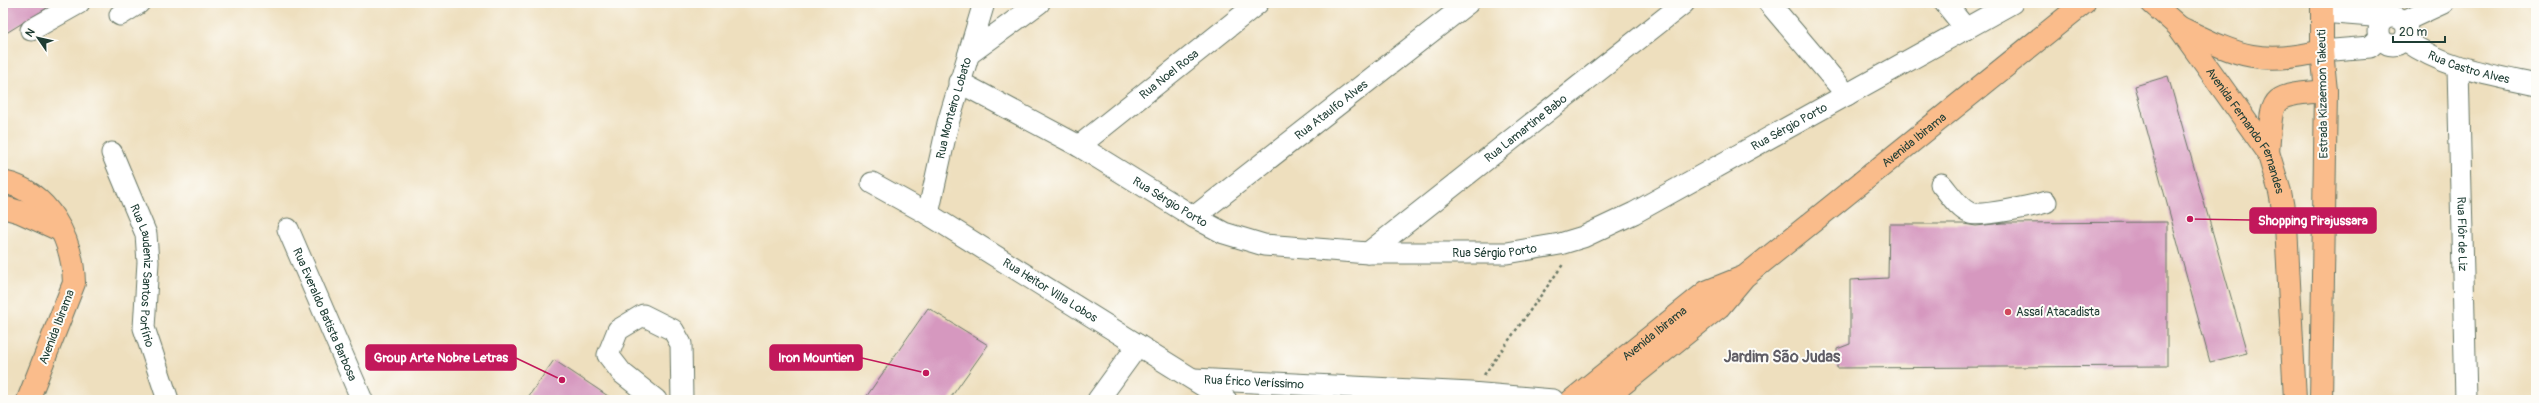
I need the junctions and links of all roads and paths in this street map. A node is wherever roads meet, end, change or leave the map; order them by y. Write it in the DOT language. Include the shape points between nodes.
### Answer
graph roads {
  1 [pos="79,3"];
  2 [pos="139,3"];
  3 [pos="984,3"];
  4 [pos="1039,3"];
  5 [pos="1258,3"];
  6 [pos="1468,3"];
  7 [pos="1684,3"];
  8 [pos="1769,3"];
  9 [pos="1945,3"];
  10 [pos="2012,3"];
  11 [pos="2084,3"];
  12 [pos="2152,3"];
  13 [pos="2443,3"];
  14 [pos="2322,8"];
  15 [pos="2066,12"];
  16 [pos="120,16"];
  17 [pos="2178,26"];
  18 [pos="1966,29"];
  19 [pos="2393,29"];
  20 [pos="31,30"];
  21 [pos="2322,51"];
  22 [pos="969,54"];
  23 [pos="2458,67"];
  24 [pos="959,82"];
  25 [pos="2536,85"];
  26 [pos="2326,91"];
  27 [pos="1847,95"];
  28 [pos="1079,146"];
  29 [pos="2268,152"];
  30 [pos="112,153"];
  31 [pos="3,182"];
  32 [pos="872,183"];
  33 [pos="1941,184"];
  34 [pos="2046,202"];
  35 [pos="3,207"];
  36 [pos="928,214"];
  37 [pos="1194,217"];
  38 [pos="288,229"];
  39 [pos="60,230"];
  40 [pos="1368,253"];
  41 [pos="1565,262"];
  42 [pos="1744,277"];
  43 [pos="1138,346"];
  44 [pos="1194,378"];
  45 [pos="1471,393"];
  46 [pos="28,400"];
  47 [pos="168,400"];
  48 [pos="362,400"];
  49 [pos="656,400"];
  50 [pos="682,400"];
  51 [pos="1098,400"];
  52 [pos="1226,400"];
  53 [pos="1553,400"];
  54 [pos="1572,400"];
  55 [pos="1603,400"];
  56 [pos="2295,400"];
  57 [pos="2321,400"];
  58 [pos="2466,400"];
  1 -- 20 [label="street"];
  2 -- 16 [label="street"];
  3 -- 22 [label="street, Rua Monteiro Lobato"];
  4 -- 22 [label="street"];
  5 -- 28 [label="street, Rua Noel Rosa"];
  6 -- 37 [label="street, Rua Ataulfo Alves"];
  7 -- 40 [label="street, Rua Lamartine Babo"];
  8 -- 27 [label="street"];
  9 -- 18 [label="street"];
  10 -- 18 [label="street, Rua Sérgio Porto"];
  11 -- 15 [label="main road, Avenida Ibirama"];
  12 -- 17 [label="main road, Avenida Fernando Fernandes"];
  13 -- 19 [label="street"];
  14 -- 19 [label="street" via="2372,16"];
  14 -- 21 [label="main road, Estrada Kizaemon Takeuti"];
  15 -- 42 [label="main road, Avenida Ibirama"];
  17 -- 21 [label="main road" via="2243,55 2265,58 2295,57"];
  17 -- 29 [label="main road, Avenida Fernando Fernandes"];
  18 -- 27 [label="street, Rua Sérgio Porto"];
  19 -- 21 [label="street" via="2370,47"];
  19 -- 23 [label="street, Rua Castro Alves" via="2421,51"];
  21 -- 26 [label="main road, Estrada Kizaemon Takeuti"];
  22 -- 24 [label="street, Rua Monteiro Lobato"];
  23 -- 25 [label="street, Rua Castro Alves"];
  23 -- 58 [label="street, Rua Flôr de Liz"];
  24 -- 28 [label="street, Rua Sérgio Porto"];
  24 -- 36 [label="street, Rua Monteiro Lobato"];
  26 -- 29 [label="main road" via="2284,95 2274,104 2270,114"];
  26 -- 57 [label="main road, Estrada Kizaemon Takeuti"];
  27 -- 40 [label="street, Rua Sérgio Porto" via="1634,213 1583,237 1560,244 1507,253"];
  28 -- 37 [label="street, Rua Sérgio Porto"];
  29 -- 56 [label="main road, Avenida Fernando Fernandes" via="2280,192 2286,225"];
  30 -- 47 [label="street, Rua Laudeniz Santos Porfírio" via="146,234 148,262 144,328"];
  31 -- 39 [label="main road, Avenida Ibirama" via="14,184 41,200"];
  32 -- 36 [label="street, Rua Heitor Villa Lobos"];
  33 -- 34 [label="street" via="1964,209 1974,214 2016,210"];
  35 -- 39 [label="main road"];
  36 -- 43 [label="street, Rua Heitor Villa Lobos"];
  37 -- 40 [label="street, Rua Sérgio Porto" via="1224,233 1264,246"];
  38 -- 48 [label="street, Rua Everaldo Batista Barbosa"];
  39 -- 46 [label="main road, Avenida Ibirama" via="74,264 74,283"];
  41 -- 45 [label="path"];
  42 -- 54 [label="main road, Avenida Ibirama" via="1706,292"];
  42 -- 55 [label="main road, Avenida Ibirama" via="1719,307"];
  43 -- 44 [label="street, Rua Heitor Villa Lobos"];
  43 -- 51 [label="street"];
  44 -- 45 [label="street, Rua Érico Veríssimo"];
  44 -- 52 [label="street, Rua Heitor Villa Lobos"];
  45 -- 53 [label="street, Rua Érico Veríssimo"];
  49 -- 50 [label="street" via="622,373 608,355 618,330 643,315 673,330 681,344"];
}
